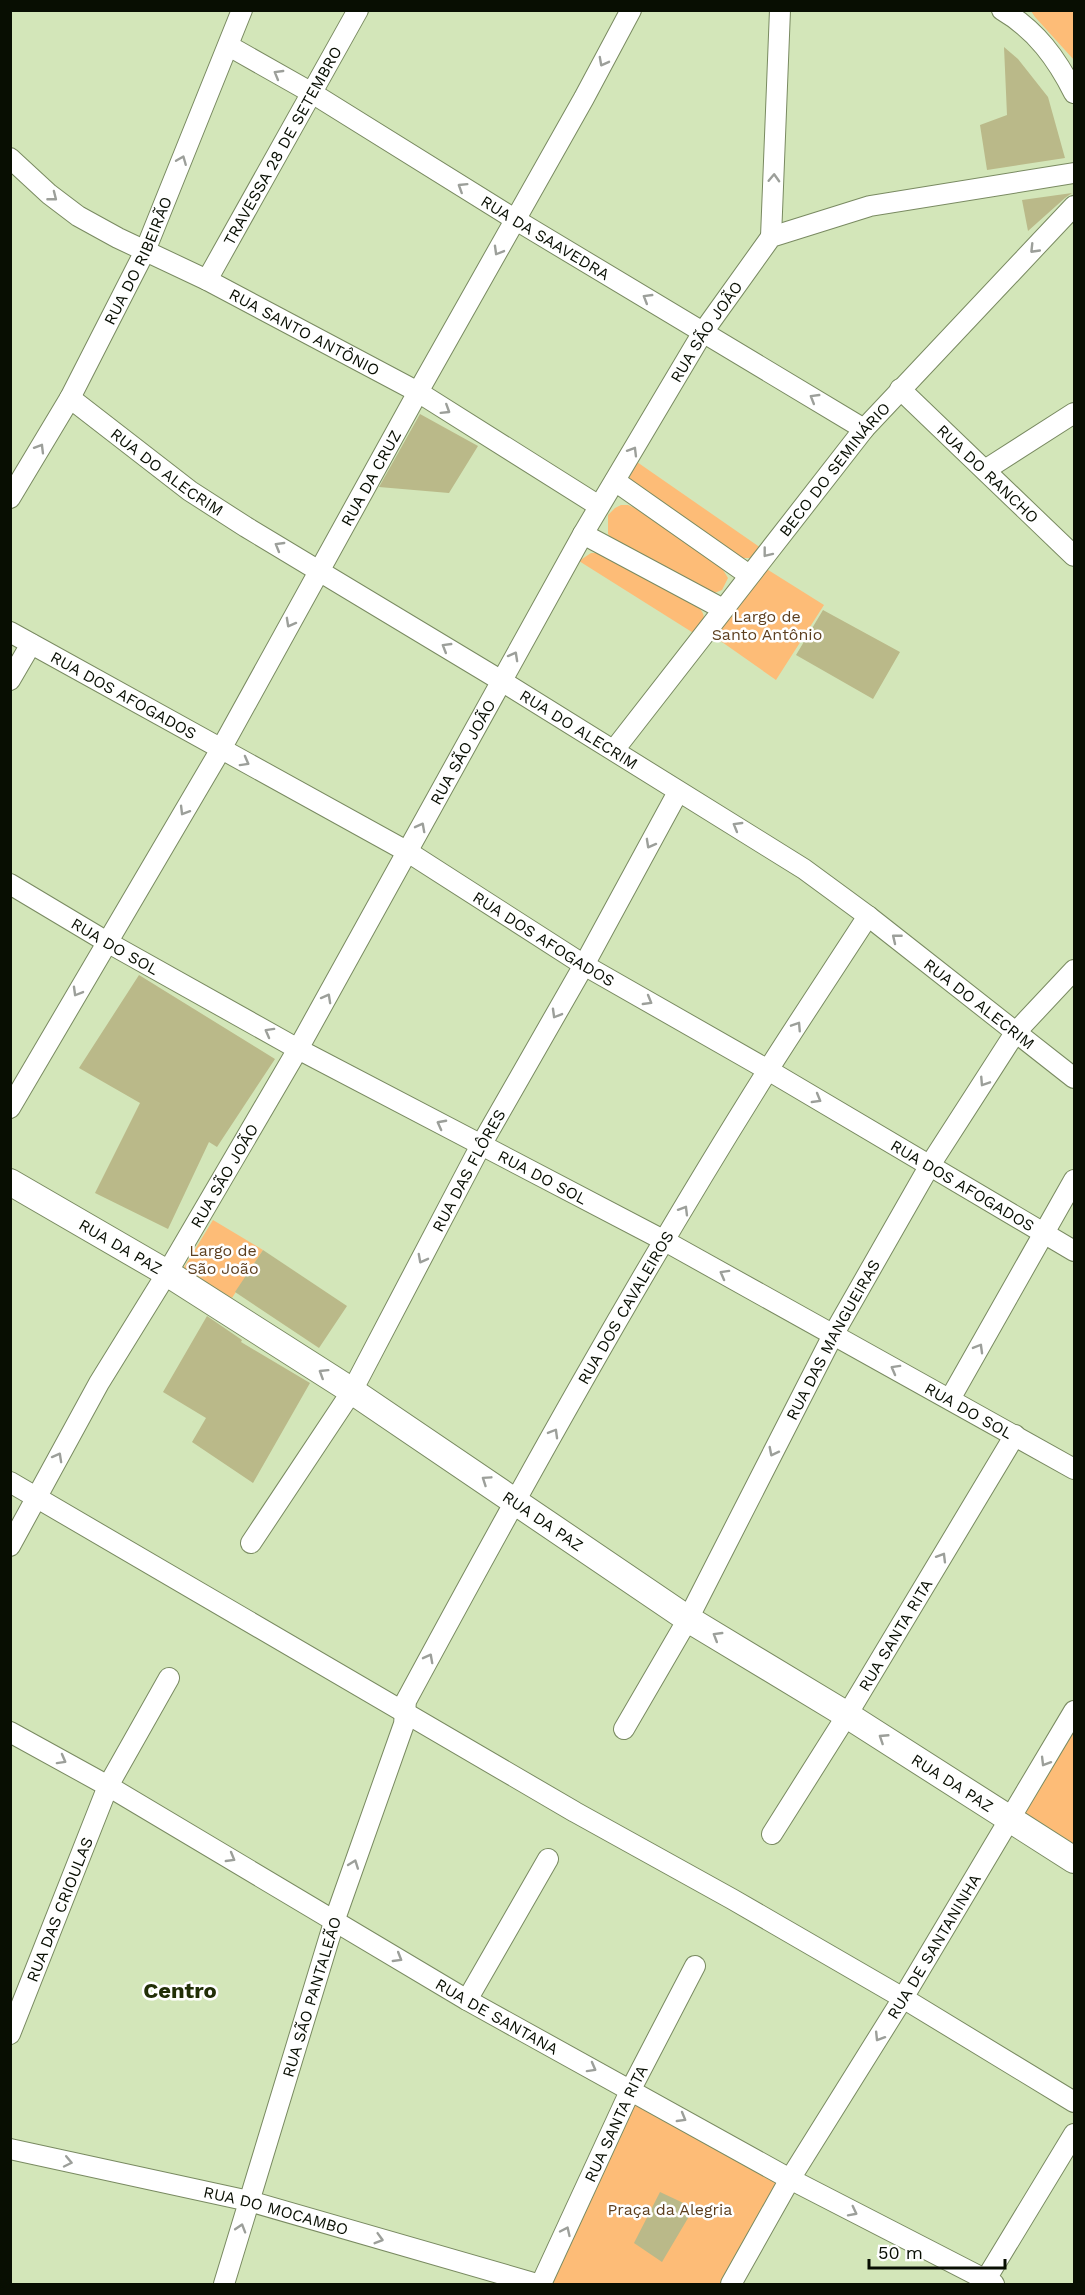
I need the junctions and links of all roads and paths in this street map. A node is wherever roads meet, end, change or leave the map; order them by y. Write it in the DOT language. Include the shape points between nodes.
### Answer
graph roads {
  1 [pos="242,10"];
  2 [pos="358,10"];
  3 [pos="631,10"];
  4 [pos="780,10"];
  5 [pos="1002,10"];
  6 [pos="229,46"];
  7 [pos="312,93"];
  8 [pos="1074,93"];
  9 [pos="10,158"];
  10 [pos="1074,173"];
  11 [pos="1074,206"];
  12 [pos="516,220"];
  13 [pos="771,237"];
  14 [pos="145,250"];
  15 [pos="207,280"];
  16 [pos="703,332"];
  17 [pos="900,389"];
  18 [pos="418,392"];
  19 [pos="70,398"];
  20 [pos="1074,413"];
  21 [pos="864,429"];
  22 [pos="985,470"];
  23 [pos="615,481"];
  24 [pos="10,498"];
  25 [pos="599,506"];
  26 [pos="583,534"];
  27 [pos="1074,556"];
  28 [pos="320,570"];
  29 [pos="749,575"];
  30 [pos="723,609"];
  31 [pos="10,633"];
  32 [pos="31,644"];
  33 [pos="10,680"];
  34 [pos="500,680"];
  35 [pos="220,749"];
  36 [pos="614,750"];
  37 [pos="678,792"];
  38 [pos="408,852"];
  39 [pos="10,884"];
  40 [pos="868,916"];
  41 [pos="107,942"];
  42 [pos="584,965"];
  43 [pos="1074,970"];
  44 [pos="1016,1033"];
  45 [pos="298,1049"];
  46 [pos="768,1070"];
  47 [pos="1074,1078"];
  48 [pos="10,1108"];
  49 [pos="481,1146"];
  50 [pos="930,1165"];
  51 [pos="1074,1180"];
  52 [pos="10,1182"];
  53 [pos="1045,1234"];
  54 [pos="665,1241"];
  55 [pos="1074,1251"];
  56 [pos="167,1273"];
  57 [pos="833,1335"];
  58 [pos="352,1391"];
  59 [pos="950,1399"];
  60 [pos="1015,1435"];
  61 [pos="1074,1469"];
  62 [pos="10,1482"];
  63 [pos="36,1497"];
  64 [pos="515,1500"];
  65 [pos="251,1543"];
  66 [pos="10,1546"];
  67 [pos="688,1619"];
  68 [pos="169,1678"];
  69 [pos="405,1711"];
  70 [pos="1074,1711"];
  71 [pos="847,1715"];
  72 [pos="624,1729"];
  73 [pos="10,1732"];
  74 [pos="108,1786"];
  75 [pos="1010,1820"];
  76 [pos="772,1834"];
  77 [pos="548,1859"];
  78 [pos="1074,1860"];
  79 [pos="335,1919"];
  80 [pos="694,1966"];
  81 [pos="903,1998"];
  82 [pos="467,2000"];
  83 [pos="10,2034"];
  84 [pos="631,2089"];
  85 [pos="1074,2102"];
  86 [pos="1074,2134"];
  87 [pos="10,2149"];
  88 [pos="790,2179"];
  89 [pos="249,2201"];
  90 [pos="988,2283"];
  91 [pos="224,2284"];
  92 [pos="539,2284"];
  93 [pos="731,2284"];
  1 -- 6 [label="street, RUA DO RIBEIRÃO"];
  2 -- 7 [label="street, TRAVESSA 28 DE SETEMBRO"];
  3 -- 12 [label="street, RUA DA CRUZ, one-way"];
  13 -- 4 [label="street, one-way"];
  5 -- 8 [label="street" via="1049,50"];
  7 -- 6 [label="street, RUA DA SAAVEDRA, one-way"];
  14 -- 6 [label="street, RUA DO RIBEIRÃO, one-way"];
  12 -- 7 [label="street, RUA DA SAAVEDRA, one-way"];
  7 -- 15 [label="street, TRAVESSA 28 DE SETEMBRO"];
  9 -- 14 [label="street, RUA SANTO ANTÔNIO, one-way" via="78,216"];
  10 -- 13 [label="street" via="870,206"];
  11 -- 17 [label="street, BECO DO SEMINÁRIO, one-way"];
  16 -- 12 [label="street, RUA DA SAAVEDRA, one-way"];
  12 -- 18 [label="street, RUA DA CRUZ, one-way"];
  13 -- 16 [label="street, RUA SÃO JOÃO"];
  14 -- 15 [label="street, RUA SANTO ANTÔNIO"];
  14 -- 19 [label="street, RUA DO RIBEIRÃO"];
  15 -- 18 [label="street, RUA SANTO ANTÔNIO"];
  21 -- 16 [label="street, RUA DA SAAVEDRA, one-way"];
  23 -- 16 [label="street, RUA SÃO JOÃO, one-way"];
  17 -- 21 [label="street, BECO DO SEMINÁRIO"];
  17 -- 22 [label="street, RUA DO RANCHO"];
  18 -- 25 [label="street, RUA SANTO ANTÔNIO, one-way"];
  18 -- 28 [label="street, RUA DA CRUZ"];
  24 -- 19 [label="street, RUA DO RIBEIRÃO, one-way"];
  28 -- 19 [label="street, RUA DO ALECRIM, one-way" via="190,491"];
  20 -- 22 [label="street"];
  21 -- 29 [label="street, BECO DO SEMINÁRIO, one-way"];
  22 -- 27 [label="street, RUA DO RANCHO"];
  23 -- 25 [label="street, RUA SÃO JOÃO"];
  23 -- 29 [label="street"];
  25 -- 26 [label="street, RUA SÃO JOÃO"];
  26 -- 30 [label="street"];
  34 -- 26 [label="street, RUA SÃO JOÃO, one-way"];
  34 -- 28 [label="street, RUA DO ALECRIM, one-way"];
  28 -- 35 [label="street, RUA DA CRUZ, one-way"];
  29 -- 30 [label="street, BECO DO SEMINÁRIO"];
  30 -- 36 [label="street, BECO DO SEMINÁRIO"];
  31 -- 32 [label="street, RUA DOS AFOGADOS"];
  32 -- 33 [label="street"];
  32 -- 35 [label="street, RUA DOS AFOGADOS"];
  34 -- 36 [label="street, RUA DO ALECRIM"];
  38 -- 34 [label="street, RUA SÃO JOÃO, one-way"];
  35 -- 38 [label="street, RUA DOS AFOGADOS, one-way"];
  35 -- 41 [label="street, RUA DA CRUZ, one-way"];
  36 -- 37 [label="street, RUA DO ALECRIM"];
  40 -- 37 [label="street, RUA DO ALECRIM, one-way" via="804,869"];
  37 -- 42 [label="street, RUA DAS FLÔRES, one-way"];
  38 -- 42 [label="street, RUA DOS AFOGADOS"];
  45 -- 38 [label="street, RUA SÃO JOÃO, one-way"];
  39 -- 41 [label="street, RUA DO SOL"];
  44 -- 40 [label="street, RUA DO ALECRIM, one-way"];
  46 -- 40 [label="street, RUA DOS CAVALEIROS, one-way"];
  45 -- 41 [label="street, RUA DO SOL, one-way"];
  41 -- 48 [label="street, RUA DA CRUZ, one-way"];
  42 -- 46 [label="street, RUA DOS AFOGADOS, one-way"];
  42 -- 49 [label="street, RUA DAS FLÔRES, one-way"];
  43 -- 44 [label="street, RUA DAS MANGUEIRAS"];
  44 -- 47 [label="street, RUA DO ALECRIM"];
  44 -- 50 [label="street, RUA DAS MANGUEIRAS, one-way"];
  49 -- 45 [label="street, RUA DO SOL, one-way"];
  45 -- 56 [label="street, RUA SÃO JOÃO"];
  46 -- 50 [label="street, RUA DOS AFOGADOS, one-way"];
  54 -- 46 [label="street, RUA DOS CAVALEIROS, one-way"];
  49 -- 54 [label="street, RUA DO SOL"];
  49 -- 58 [label="street, RUA DAS FLÔRES, one-way"];
  50 -- 53 [label="street, RUA DOS AFOGADOS"];
  50 -- 57 [label="street, RUA DAS MANGUEIRAS"];
  51 -- 53 [label="street"];
  52 -- 56 [label="main road, RUA DA PAZ"];
  53 -- 55 [label="street, RUA DOS AFOGADOS"];
  59 -- 53 [label="street, one-way"];
  57 -- 54 [label="street, RUA DO SOL, one-way"];
  64 -- 54 [label="street, RUA DOS CAVALEIROS, one-way"];
  58 -- 56 [label="main road, RUA DA PAZ, one-way"];
  63 -- 56 [label="street, RUA SÃO JOÃO, one-way" via="99,1383"];
  59 -- 57 [label="street, RUA DO SOL, one-way"];
  57 -- 67 [label="street, RUA DAS MANGUEIRAS, one-way"];
  64 -- 58 [label="main road, RUA DA PAZ, one-way"];
  58 -- 65 [label="street, RUA DAS FLÔRES"];
  59 -- 60 [label="street, RUA DO SOL"];
  60 -- 61 [label="street, RUA DO SOL"];
  71 -- 60 [label="street, RUA SANTA RITA, one-way"];
  62 -- 63 [label="street"];
  63 -- 66 [label="street, RUA SÃO JOÃO"];
  63 -- 69 [label="street"];
  64 -- 67 [label="main road, RUA DA PAZ"];
  69 -- 64 [label="street, RUA DOS CAVALEIROS, one-way" via="406,1701"];
  71 -- 67 [label="main road, RUA DA PAZ, one-way"];
  67 -- 72 [label="street, RUA DAS MANGUEIRAS"];
  68 -- 74 [label="street"];
  79 -- 69 [label="street, RUA SÃO PANTALEÃO, one-way" via="404,1724"];
  69 -- 81 [label="street"];
  70 -- 75 [label="street, RUA DE SANTANINHA, one-way"];
  75 -- 71 [label="main road, RUA DA PAZ, one-way"];
  71 -- 76 [label="street, RUA SANTA RITA"];
  73 -- 74 [label="street, RUA DE SANTANA, one-way"];
  74 -- 79 [label="street, RUA DE SANTANA, one-way"];
  74 -- 83 [label="street, RUA DAS CRIOULAS"];
  75 -- 78 [label="main road, RUA DA PAZ"];
  75 -- 81 [label="street, RUA DE SANTANINHA"];
  77 -- 82 [label="street"];
  79 -- 82 [label="street, RUA DE SANTANA, one-way"];
  79 -- 89 [label="street, RUA SÃO PANTALEÃO"];
  80 -- 84 [label="street, RUA SANTA RITA"];
  81 -- 85 [label="street"];
  81 -- 88 [label="street, RUA DE SANTANINHA, one-way"];
  82 -- 84 [label="street, RUA DE SANTANA, one-way"];
  84 -- 88 [label="street, RUA DE SANTANA, one-way"];
  92 -- 84 [label="street, RUA SANTA RITA, one-way"];
  86 -- 90 [label="street"];
  87 -- 89 [label="street, RUA DO MOCAMBO, one-way"];
  88 -- 90 [label="street, RUA DE SANTANA, one-way"];
  88 -- 93 [label="street, RUA DE SANTANINHA"];
  91 -- 89 [label="street, RUA SÃO PANTALEÃO, one-way"];
  89 -- 92 [label="street, RUA DO MOCAMBO, one-way"];
}
